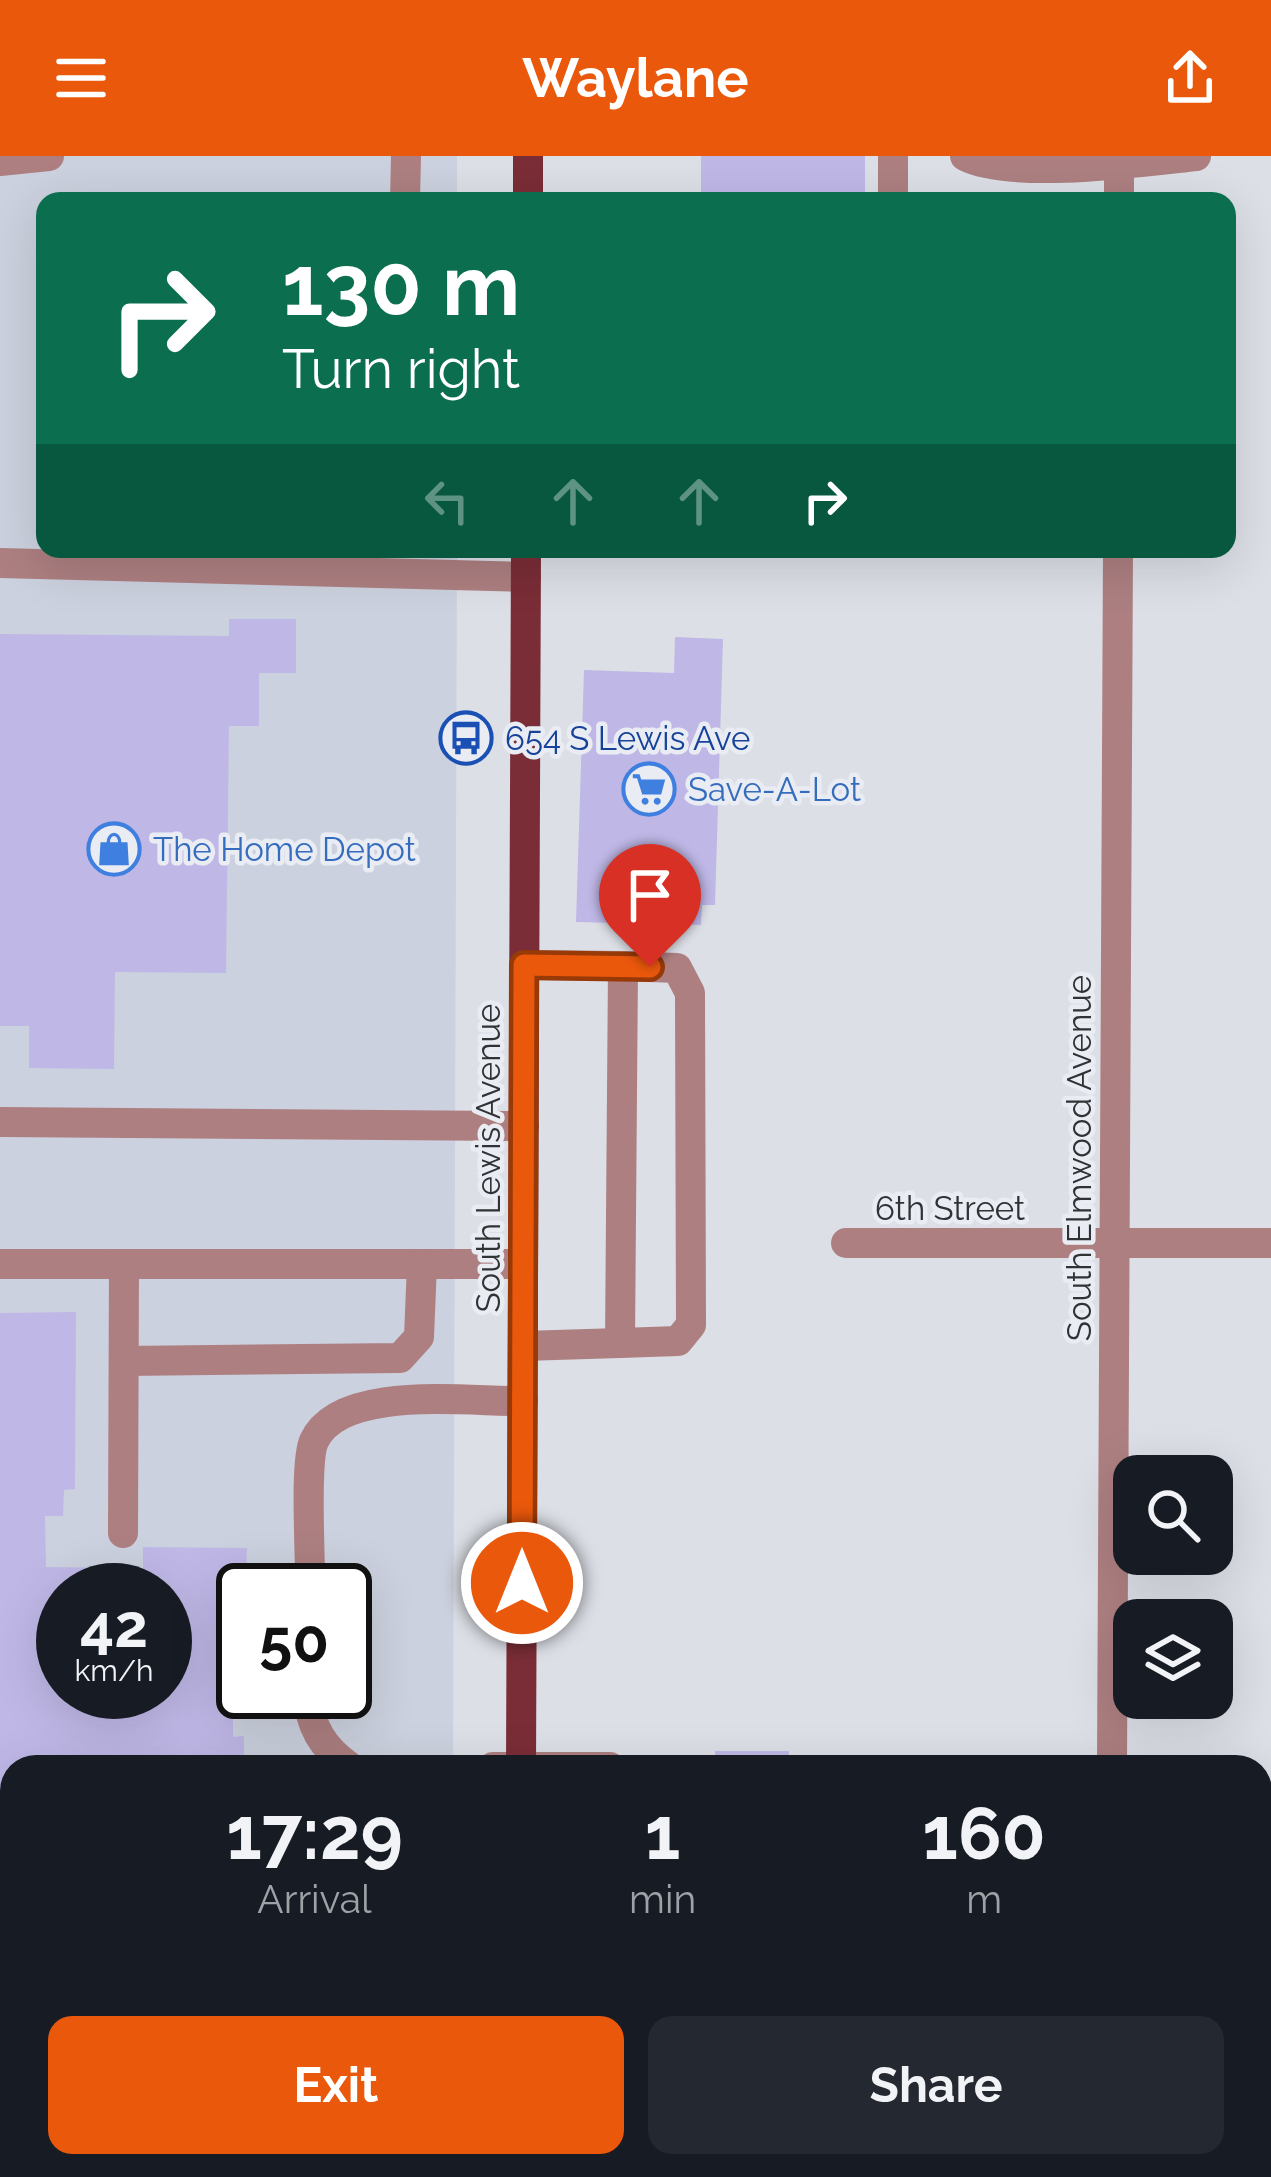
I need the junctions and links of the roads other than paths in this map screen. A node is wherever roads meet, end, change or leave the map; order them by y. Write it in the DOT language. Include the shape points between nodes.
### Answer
graph roads {
  1 [pos="49,156"];
  2 [pos="406,156"];
  3 [pos="528,156"];
  4 [pos="893,156"];
  5 [pos="965,156"];
  6 [pos="1196,156"];
  7 [pos="1119,160"];
  8 [pos="0,161"];
  9 [pos="405,192"];
  10 [pos="528,192"];
  11 [pos="893,192"];
  12 [pos="1119,192"];
  13 [pos="1118,558"];
  14 [pos="393,562"];
  15 [pos="0,563"];
  16 [pos="526,563"];
  17 [pos="524,965"];
  18 [pos="623,966"];
  19 [pos="0,1122"];
  20 [pos="524,1126"];
  21 [pos="846,1243"];
  22 [pos="1271,1243"];
  23 [pos="1115,1245"];
  24 [pos="0,1264"];
  25 [pos="124,1264"];
  26 [pos="422,1264"];
  27 [pos="523,1264"];
  28 [pos="620,1343"];
  29 [pos="523,1346"];
  30 [pos="124,1361"];
  31 [pos="523,1401"];
  32 [pos="123,1533"];
  33 [pos="310,1563"];
  34 [pos="312,1719"];
  35 [pos="332,1755"];
  36 [pos="521,1755"];
  37 [pos="1112,1755"];
  1 -- 8 [label="street"];
  2 -- 9 [label="street"];
  3 -- 10 [label="main road"];
  4 -- 11 [label="street"];
  5 -- 7 [label="street" via="1001,166"];
  6 -- 7 [label="street"];
  7 -- 12 [label="street"];
  13 -- 23 [label="street, South Elmwood Avenue"];
  14 -- 15 [label="street"];
  14 -- 16 [label="street"];
  16 -- 17 [label="main road, South Lewis Avenue"];
  17 -- 18 [label="street"];
  17 -- 20 [label="main road, South Lewis Avenue"];
  18 -- 28 [label="street"];
  18 -- 28 [label="street" via="676,968 690,992 691,1325 678,1340"];
  19 -- 20 [label="street"];
  20 -- 27 [label="main road, South Lewis Avenue"];
  21 -- 23 [label="street, 6th Street"];
  22 -- 23 [label="street, 6th Street"];
  23 -- 37 [label="street, South Elmwood Avenue"];
  24 -- 25 [label="street"];
  25 -- 26 [label="street"];
  25 -- 30 [label="street"];
  26 -- 27 [label="street"];
  26 -- 30 [label="street" via="419,1337 400,1358"];
  27 -- 29 [label="main road, South Lewis Avenue"];
  28 -- 29 [label="street"];
  29 -- 31 [label="main road, South Lewis Avenue"];
  30 -- 32 [label="street"];
  31 -- 33 [label="street" via="364,1403 331,1418 312,1444"];
  31 -- 36 [label="main road, South Lewis Avenue"];
  34 -- 35 [label="street"];
}
